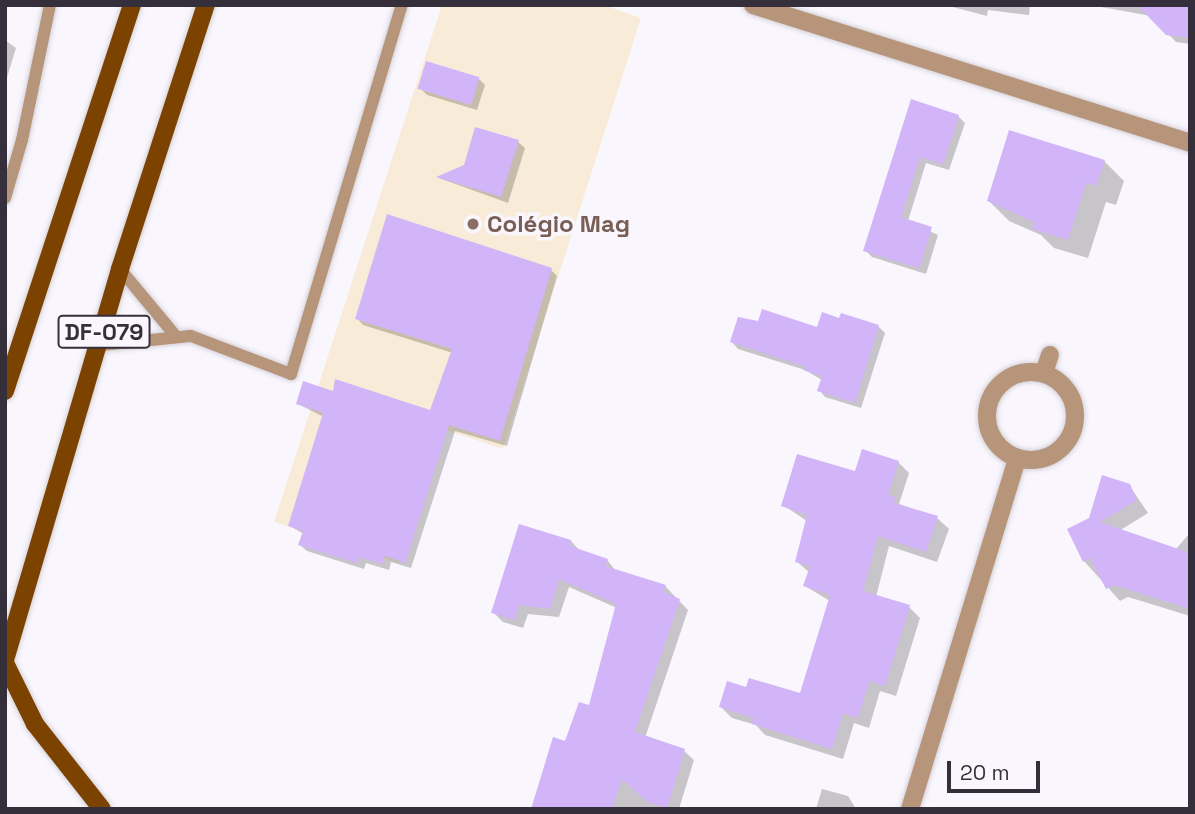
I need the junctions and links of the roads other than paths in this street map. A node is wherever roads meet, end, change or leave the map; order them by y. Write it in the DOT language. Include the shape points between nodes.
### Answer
graph roads {
  1 [pos="50,5"];
  2 [pos="132,5"];
  3 [pos="206,5"];
  4 [pos="401,5"];
  5 [pos="753,5"];
  6 [pos="1190,143"];
  7 [pos="5,198"];
  8 [pos="120,269"];
  9 [pos="174,334"];
  10 [pos="101,345"];
  11 [pos="1050,355"];
  12 [pos="1044,373"];
  13 [pos="5,391"];
  14 [pos="1017,458"];
  15 [pos="5,662"];
  16 [pos="102,809"];
  17 [pos="910,809"];
  1 -- 7 [label="lane" via="23,140"];
  2 -- 13 [label="main road, DF-079"];
  3 -- 8 [label="main road, DF-079"];
  4 -- 9 [label="lane" via="291,374 191,336"];
  5 -- 6 [label="street"];
  8 -- 9 [label="lane"];
  8 -- 10 [label="main road, DF-079"];
  9 -- 10 [label="lane"];
  10 -- 15 [label="main road, DF-079"];
  11 -- 12 [label="street"];
  12 -- 14 [label="street" via="1030,371 1004,380 988,402 986,416 995,442"];
  12 -- 14 [label="street" via="1056,379 1073,402 1073,429 1067,442 1045,458"];
  14 -- 17 [label="street"];
  15 -- 16 [label="main road" via="35,724"];
}
